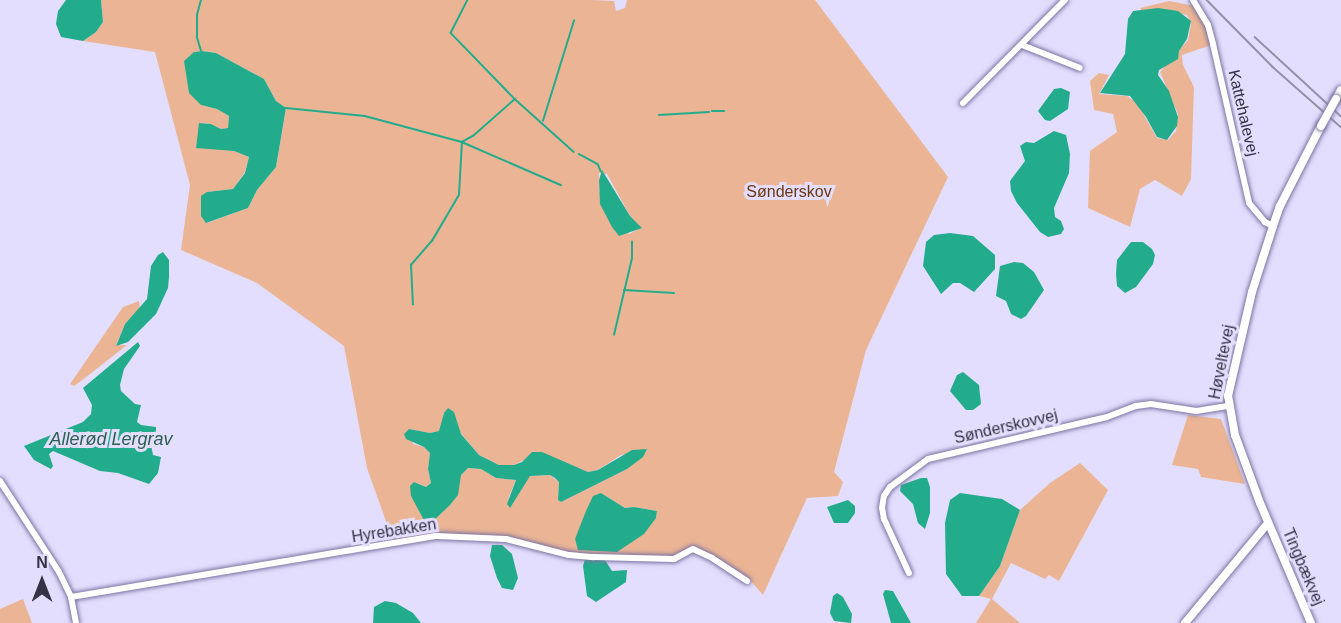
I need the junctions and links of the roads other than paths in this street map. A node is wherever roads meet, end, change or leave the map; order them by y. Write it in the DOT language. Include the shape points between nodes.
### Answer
graph roads {
  1 [pos="1065,0"];
  2 [pos="1193,0"];
  3 [pos="1022,45"];
  4 [pos="1080,68"];
  5 [pos="1341,90"];
  6 [pos="963,103"];
  7 [pos="1273,226"];
  8 [pos="1228,406"];
  9 [pos="0,481"];
  10 [pos="1268,523"];
  11 [pos="909,573"];
  12 [pos="747,581"];
  13 [pos="71,597"];
  14 [pos="76,623"];
  15 [pos="1185,623"];
  16 [pos="1311,623"];
  1 -- 3 [label="street"];
  2 -- 7 [label="street, Kattehalevej" via="1208,25 1249,203"];
  3 -- 4 [label="street"];
  3 -- 6 [label="street"];
  5 -- 7 [label="street, Høveltevej, bridge" via="1283,199"];
  7 -- 8 [label="street, Høveltevej" via="1236,360"];
  8 -- 10 [label="street, Høveltevej" via="1234,435"];
  8 -- 11 [label="street, Sønderskovvej" via="1196,411 1136,406 1107,417 928,459 890,487 882,508"];
  9 -- 13 [label="street"];
  10 -- 15 [label="street"];
  10 -- 16 [label="street, Tingbækvej"];
  12 -- 13 [label="street, Hyrebakken" via="693,549 674,559 594,557 569,555 506,539 436,536"];
  13 -- 14 [label="street"];
}
